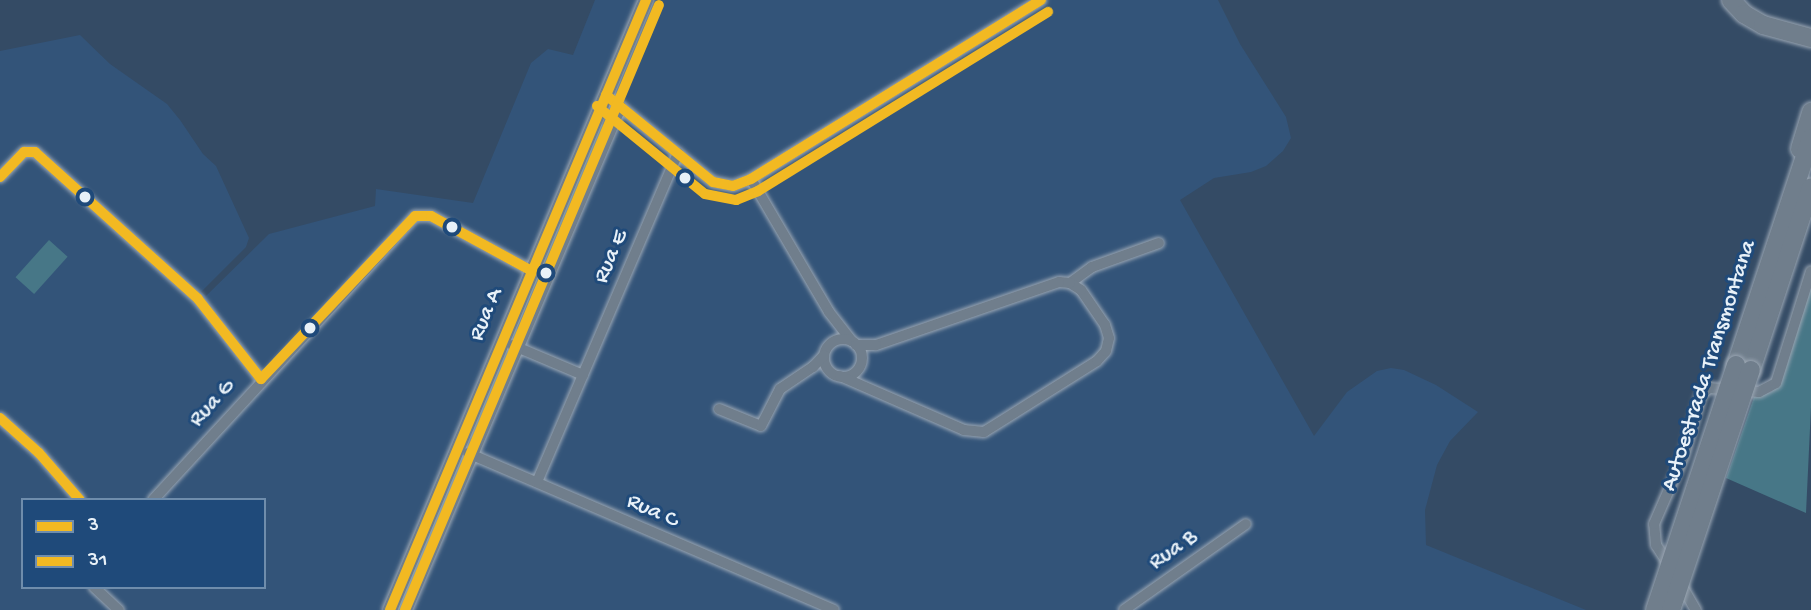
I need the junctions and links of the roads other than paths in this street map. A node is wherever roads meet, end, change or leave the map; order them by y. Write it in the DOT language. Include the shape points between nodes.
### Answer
graph roads {
  1 [pos="646,0"];
  2 [pos="1041,0"];
  3 [pos="1731,0"];
  4 [pos="1744,0"];
  5 [pos="1811,30"];
  6 [pos="1811,38"];
  7 [pos="606,95"];
  8 [pos="621,107"];
  9 [pos="1811,112"];
  10 [pos="1811,138"];
  11 [pos="678,153"];
  12 [pos="0,177"];
  13 [pos="751,179"];
  14 [pos="1811,188"];
  15 [pos="1811,210"];
  16 [pos="1159,243"];
  17 [pos="530,270"];
  18 [pos="1811,271"];
  19 [pos="1763,282"];
  20 [pos="1070,283"];
  21 [pos="830,312"];
  22 [pos="502,341"];
  23 [pos="854,343"];
  24 [pos="830,344"];
  25 [pos="876,345"];
  26 [pos="517,347"];
  27 [pos="824,355"];
  28 [pos="860,363"];
  29 [pos="1747,369"];
  30 [pos="808,370"];
  31 [pos="834,374"];
  32 [pos="583,375"];
  33 [pos="261,379"];
  34 [pos="864,387"];
  35 [pos="719,409"];
  36 [pos="0,418"];
  37 [pos="456,448"];
  38 [pos="472,454"];
  39 [pos="537,482"];
  40 [pos="77,498"];
  41 [pos="155,498"];
  42 [pos="1246,524"];
  43 [pos="96,589"];
  44 [pos="119,610"];
  45 [pos="390,610"];
  46 [pos="407,610"];
  47 [pos="834,610"];
  48 [pos="1124,610"];
  49 [pos="1655,610"];
  50 [pos="1671,610"];
  51 [pos="1696,610"];
  1 -- 7 [label="street, Rua A"];
  2 -- 13 [label="street"];
  3 -- 6 [label="highway" via="1763,25"];
  4 -- 5 [label="highway" via="1771,19"];
  7 -- 8 [label="street"];
  7 -- 17 [label="street, Rua A"];
  8 -- 11 [label="street"];
  8 -- 26 [label="street"];
  9 -- 19 [label="highway"];
  10 -- 19 [label="highway, Autoestrada Transmontana"];
  11 -- 13 [label="street" via="718,185 733,186"];
  11 -- 32 [label="street, Rua E"];
  12 -- 33 [label="street" via="24,152 35,152 198,299"];
  13 -- 21 [label="street"];
  14 -- 29 [label="highway, Autoestrada Transmontana"];
  15 -- 29 [label="highway"];
  16 -- 20 [label="street" via="1091,267"];
  17 -- 22 [label="street, Rua A"];
  17 -- 33 [label="street, Rua G" via="431,216 415,216"];
  18 -- 51 [label="street" via="1777,380 1759,391 1703,391 1684,455 1654,524 1656,545"];
  19 -- 29 [label="highway, Autoestrada Transmontana"];
  20 -- 25 [label="street" via="1052,283"];
  20 -- 34 [label="street" via="1081,290 1106,328 1106,351 992,429 968,431"];
  21 -- 23 [label="street"];
  21 -- 24 [label="street"];
  22 -- 26 [label="street"];
  22 -- 37 [label="street, Rua A"];
  23 -- 24 [label="street" via="841,339"];
  23 -- 25 [label="street"];
  23 -- 28 [label="street"];
  24 -- 27 [label="street"];
  25 -- 28 [label="street"];
  26 -- 32 [label="street"];
  26 -- 38 [label="street"];
  27 -- 30 [label="street"];
  27 -- 31 [label="street"];
  28 -- 31 [label="street" via="851,374"];
  28 -- 34 [label="street"];
  29 -- 49 [label="highway, Autoestrada Transmontana, bridge"];
  29 -- 50 [label="highway, Autoestrada Transmontana, bridge" via="1740,403"];
  30 -- 31 [label="street"];
  30 -- 35 [label="street" via="780,388 761,426"];
  31 -- 34 [label="street"];
  32 -- 39 [label="street, Rua E"];
  33 -- 41 [label="street, Rua G"];
  36 -- 40 [label="street" via="39,453"];
  37 -- 38 [label="street, Rua C"];
  37 -- 45 [label="street, Rua A"];
  38 -- 39 [label="street, Rua C"];
  38 -- 46 [label="street"];
  39 -- 47 [label="street, Rua C"];
  42 -- 48 [label="street, Rua B"];
  43 -- 44 [label="street"];
}
